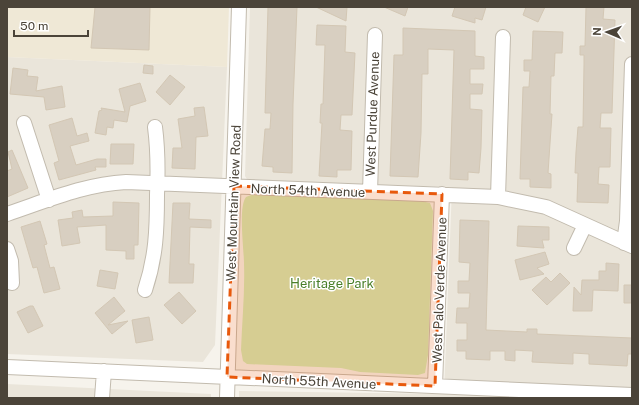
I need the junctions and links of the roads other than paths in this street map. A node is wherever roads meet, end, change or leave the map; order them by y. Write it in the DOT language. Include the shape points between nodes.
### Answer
graph roads {
  1 [pos="240,7"];
  2 [pos="375,35"];
  3 [pos="503,37"];
  4 [pos="632,64"];
  5 [pos="24,123"];
  6 [pos="155,127"];
  7 [pos="158,184"];
  8 [pos="234,186"];
  9 [pos="370,192"];
  10 [pos="442,194"];
  11 [pos="498,197"];
  12 [pos="49,200"];
  13 [pos="7,214"];
  14 [pos="585,225"];
  15 [pos="628,244"];
  16 [pos="574,248"];
  17 [pos="7,249"];
  18 [pos="12,283"];
  19 [pos="145,290"];
  20 [pos="7,367"];
  21 [pos="104,371"];
  22 [pos="227,377"];
  23 [pos="435,386"];
  24 [pos="632,395"];
  25 [pos="615,396"];
  26 [pos="102,398"];
  27 [pos="227,398"];
  1 -- 8 [label="street, West Mountain View Road"];
  2 -- 9 [label="street, West Purdue Avenue"];
  3 -- 11 [label="street"];
  4 -- 15 [label="street"];
  5 -- 12 [label="street"];
  6 -- 7 [label="street"];
  7 -- 8 [label="street, North 54th Avenue"];
  7 -- 12 [label="street, North 54th Avenue" via="108,183"];
  7 -- 19 [label="street" via="156,246 153,267"];
  8 -- 9 [label="street, North 54th Avenue"];
  8 -- 22 [label="street, West Mountain View Road"];
  9 -- 10 [label="street, North 54th Avenue"];
  10 -- 11 [label="street, North 54th Avenue"];
  10 -- 23 [label="street, West Palo Verde Avenue"];
  11 -- 14 [label="street, North 54th Avenue" via="546,206"];
  12 -- 13 [label="street, North 54th Avenue"];
  14 -- 15 [label="street, North 54th Avenue"];
  14 -- 16 [label="street"];
  17 -- 18 [label="street" via="11,261"];
  20 -- 21 [label="street, North 55th Avenue"];
  21 -- 22 [label="street, North 55th Avenue"];
  21 -- 26 [label="street"];
  22 -- 23 [label="street, North 55th Avenue"];
  22 -- 27 [label="street, West Mountain View Road"];
  23 -- 25 [label="street, North 55th Avenue"];
  24 -- 25 [label="street, North 55th Avenue"];
}
